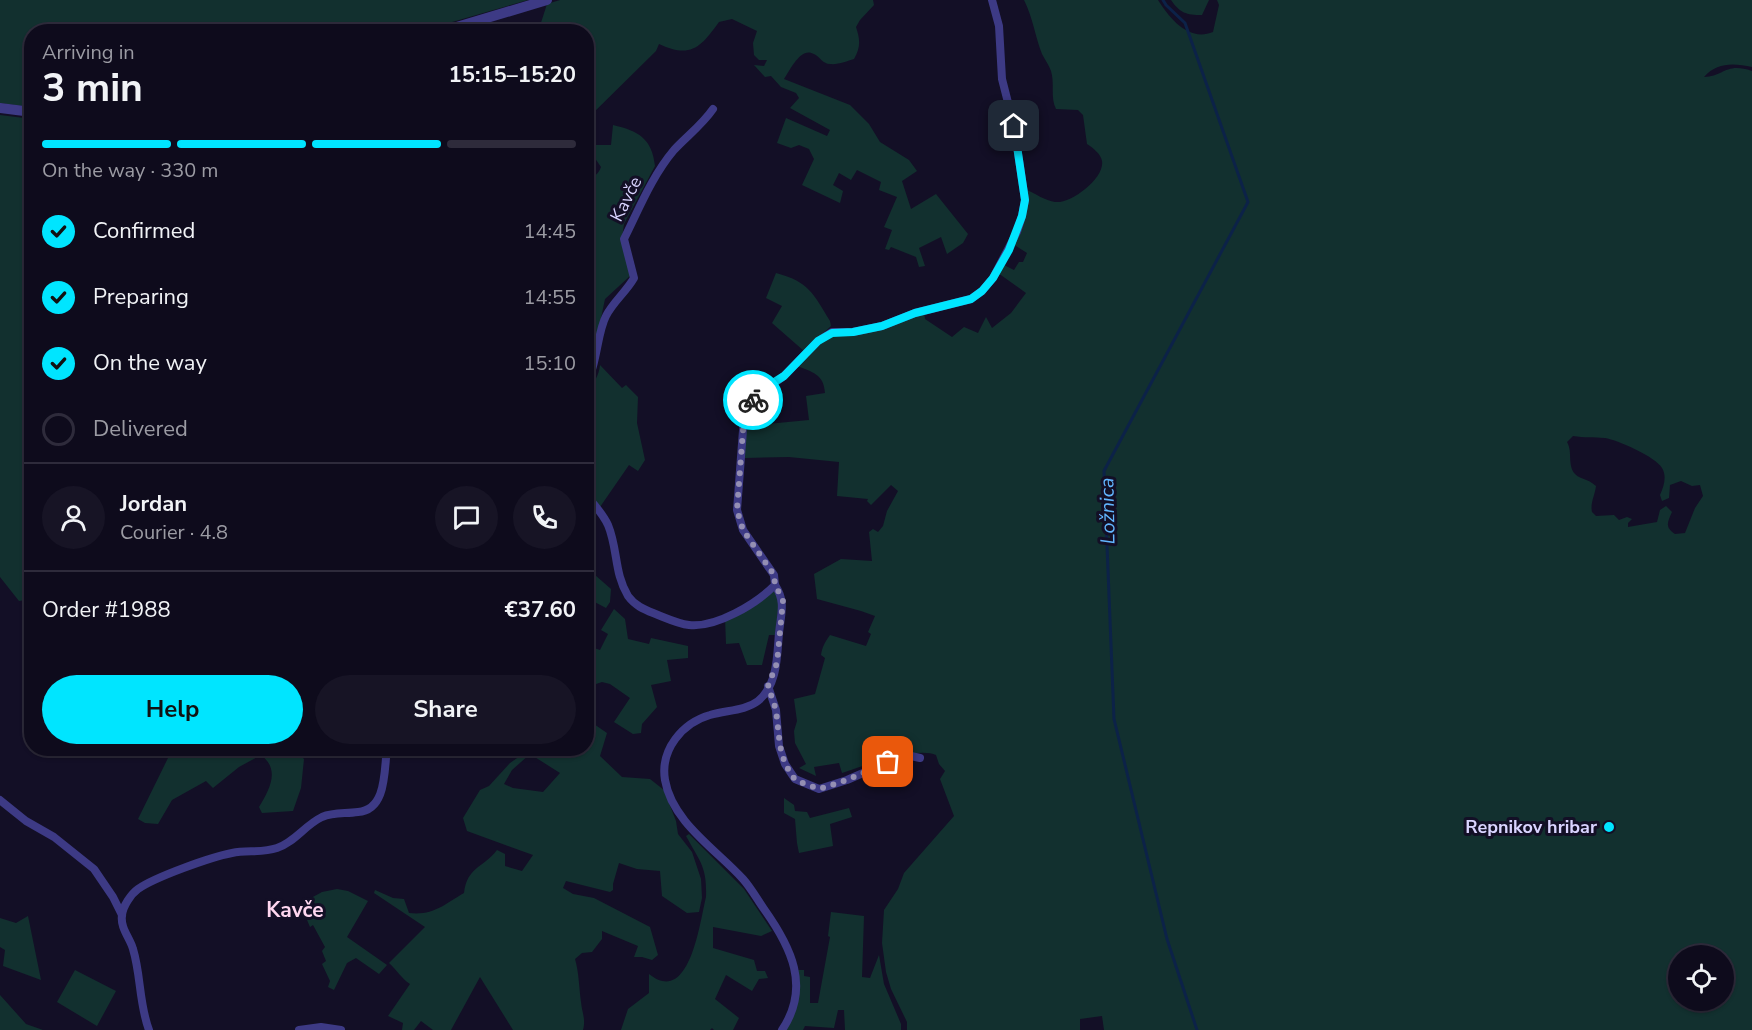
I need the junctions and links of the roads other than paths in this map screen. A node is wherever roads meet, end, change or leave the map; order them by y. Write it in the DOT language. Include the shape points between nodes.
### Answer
graph roads {
  1 [pos="547,0"];
  2 [pos="992,0"];
  3 [pos="467,24"];
  4 [pos="0,108"];
  5 [pos="713,109"];
  6 [pos="24,111"];
  7 [pos="594,362"];
  8 [pos="594,506"];
  9 [pos="775,585"];
  10 [pos="768,686"];
  11 [pos="386,756"];
  12 [pos="920,758"];
  13 [pos="0,800"];
  14 [pos="122,915"];
  15 [pos="148,1030"];
  16 [pos="299,1030"];
  17 [pos="341,1030"];
  18 [pos="782,1030"];
  1 -- 3 [label="street"];
  2 -- 9 [label="street" via="1025,200 1017,232 993,278 971,299 882,326 832,333 754,398 744,417 737,510 743,530 774,575"];
  4 -- 6 [label="street"];
  5 -- 7 [label="street, Kavče" via="661,168 624,239 634,278 606,316"];
  8 -- 9 [label="street" via="607,524 616,569 635,606 689,625 708,625 726,618"];
  9 -- 10 [label="street" via="783,600 777,663"];
  10 -- 12 [label="street" via="785,764 795,780 819,789 888,762 911,756"];
  10 -- 18 [label="street" via="758,701 750,705 710,715 690,725 668,750 664,767 671,798 686,821 744,880 788,946 795,999 793,1012"];
  11 -- 14 [label="street" via="379,800 371,808 318,819 278,848 220,856 153,881 137,889"];
  13 -- 14 [label="street" via="94,869"];
  14 -- 15 [label="street" via="133,950"];
  16 -- 17 [label="street"];
}
